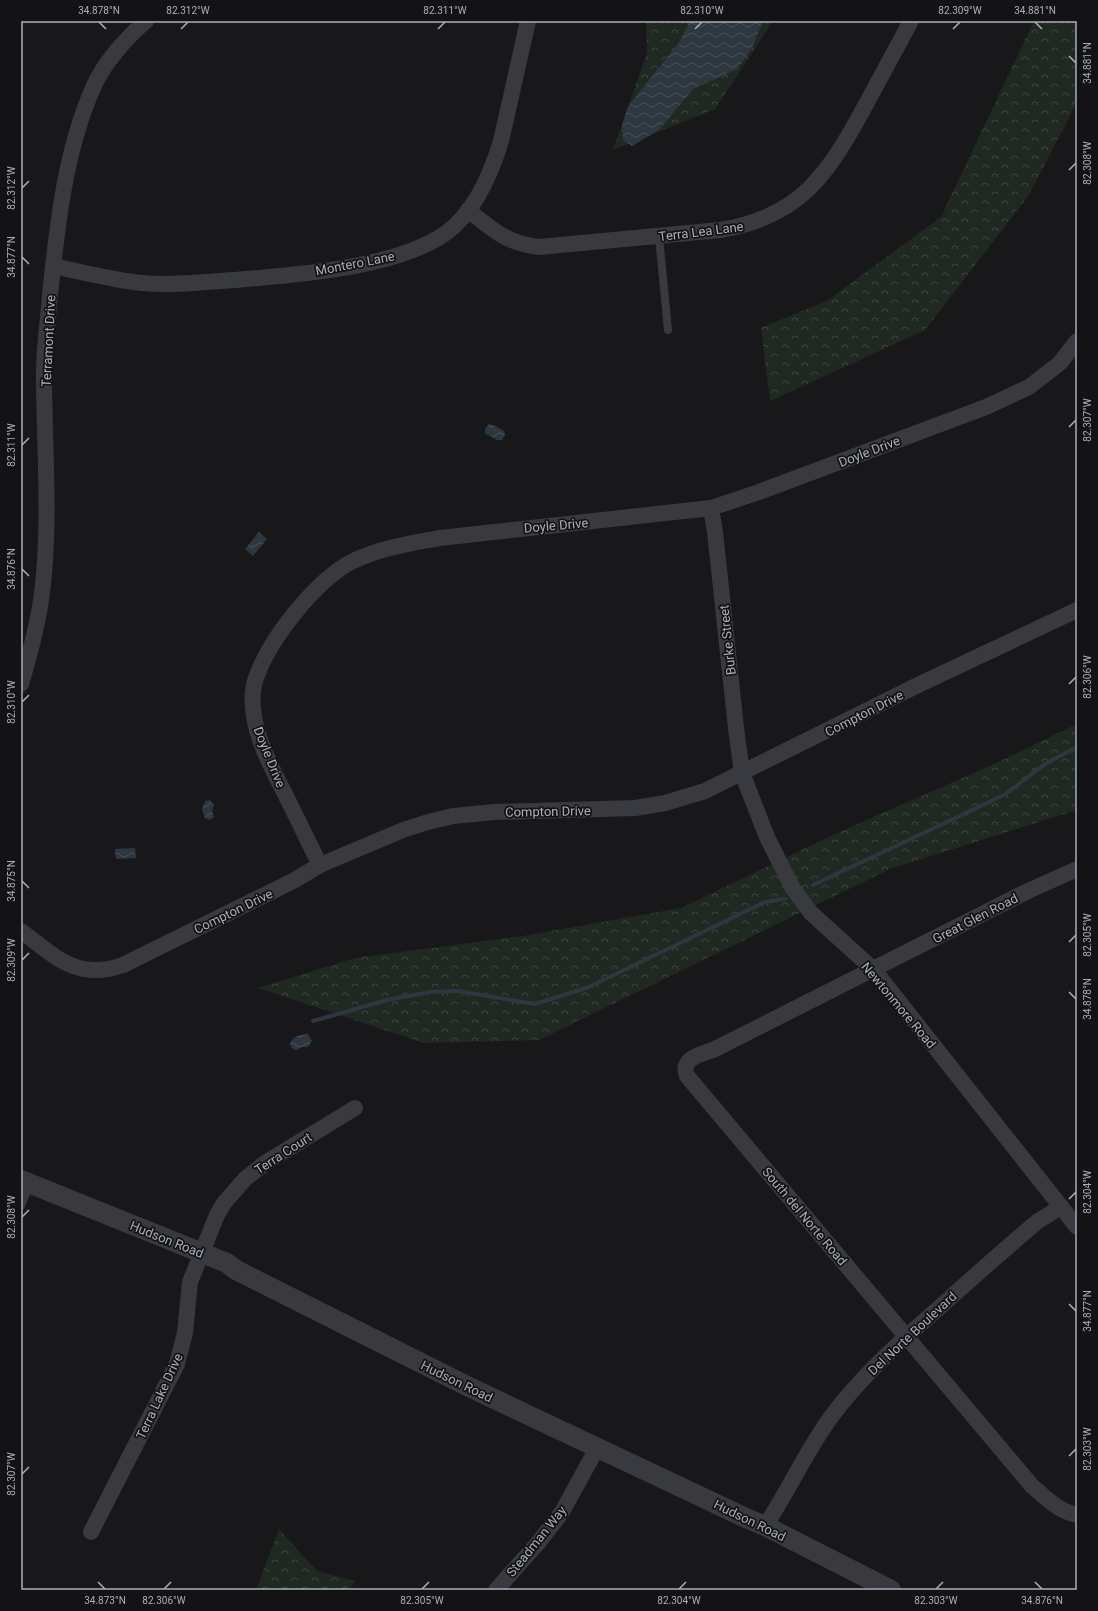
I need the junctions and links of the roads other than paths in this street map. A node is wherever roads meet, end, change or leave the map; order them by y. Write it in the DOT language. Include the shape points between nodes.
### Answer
graph roads {
  1 [pos="146,21"];
  2 [pos="528,21"];
  3 [pos="911,21"];
  4 [pos="468,210"];
  5 [pos="659,237"];
  6 [pos="53,266"];
  7 [pos="668,330"];
  8 [pos="1077,341"];
  9 [pos="711,508"];
  10 [pos="1077,610"];
  11 [pos="21,684"];
  12 [pos="742,773"];
  13 [pos="320,865"];
  14 [pos="1077,869"];
  15 [pos="21,931"];
  16 [pos="874,970"];
  17 [pos="355,1108"];
  18 [pos="26,1182"];
  19 [pos="21,1206"];
  20 [pos="1061,1207"];
  21 [pos="1077,1228"];
  22 [pos="202,1252"];
  23 [pos="905,1337"];
  24 [pos="596,1448"];
  25 [pos="1077,1515"];
  26 [pos="765,1526"];
  27 [pos="91,1532"];
  28 [pos="496,1590"];
  29 [pos="891,1590"];
  1 -- 6 [label="street, Terramont Drive" via="118,49 93,87 70,158"];
  2 -- 4 [label="street, Montero Lane" via="501,141 487,179"];
  3 -- 5 [label="street, Terra Lea Lane" via="846,141 830,166 803,196 785,208 749,225"];
  4 -- 5 [label="street, Terra Lea Lane" via="500,235 523,245 539,247"];
  4 -- 6 [label="street, Montero Lane" via="445,234 409,252 342,268 178,284 142,283"];
  5 -- 7 [label="lane"];
  6 -- 11 [label="street, Terramont Drive" via="44,372 45,555 35,631"];
  8 -- 9 [label="street, Doyle Drive" via="1050,373 1022,391 766,490"];
  9 -- 12 [label="street, Burke Street"];
  9 -- 13 [label="street, Doyle Drive" via="511,529 402,545 353,561 324,581 309,595 289,621 262,662 256,679 253,701 254,717 263,748"];
  10 -- 12 [label="street, Compton Drive" via="918,685"];
  12 -- 13 [label="street, Compton Drive" via="705,791 657,804 453,816 403,830"];
  12 -- 16 [label="street, Newtonmore Road" via="767,838 800,900 837,938"];
  13 -- 15 [label="street, Compton Drive" via="286,885 109,970 90,971 71,965"];
  14 -- 16 [label="street, Great Glen Road" via="1028,891"];
  16 -- 20 [label="street, Newtonmore Road"];
  16 -- 23 [label="street, South del Norte Road" via="696,1056 686,1064 684,1070"];
  17 -- 22 [label="street, Terra Court" via="265,1163 245,1179 224,1203"];
  18 -- 19 [label="lane"];
  18 -- 22 [label="street, Hudson Road"];
  20 -- 21 [label="street, Newtonmore Road"];
  20 -- 23 [label="street, Del Norte Boulevard" via="1038,1221"];
  22 -- 24 [label="street, Hudson Road"];
  22 -- 27 [label="street, Terra Lake Drive" via="190,1282 185,1333 177,1364"];
  23 -- 25 [label="street, South del Norte Road" via="1032,1486 1053,1504"];
  23 -- 26 [label="street, Del Norte Boulevard" via="868,1373 831,1416"];
  24 -- 26 [label="street, Hudson Road"];
  24 -- 28 [label="street, Steadman Way" via="562,1512"];
  26 -- 29 [label="street, Hudson Road"];
}
